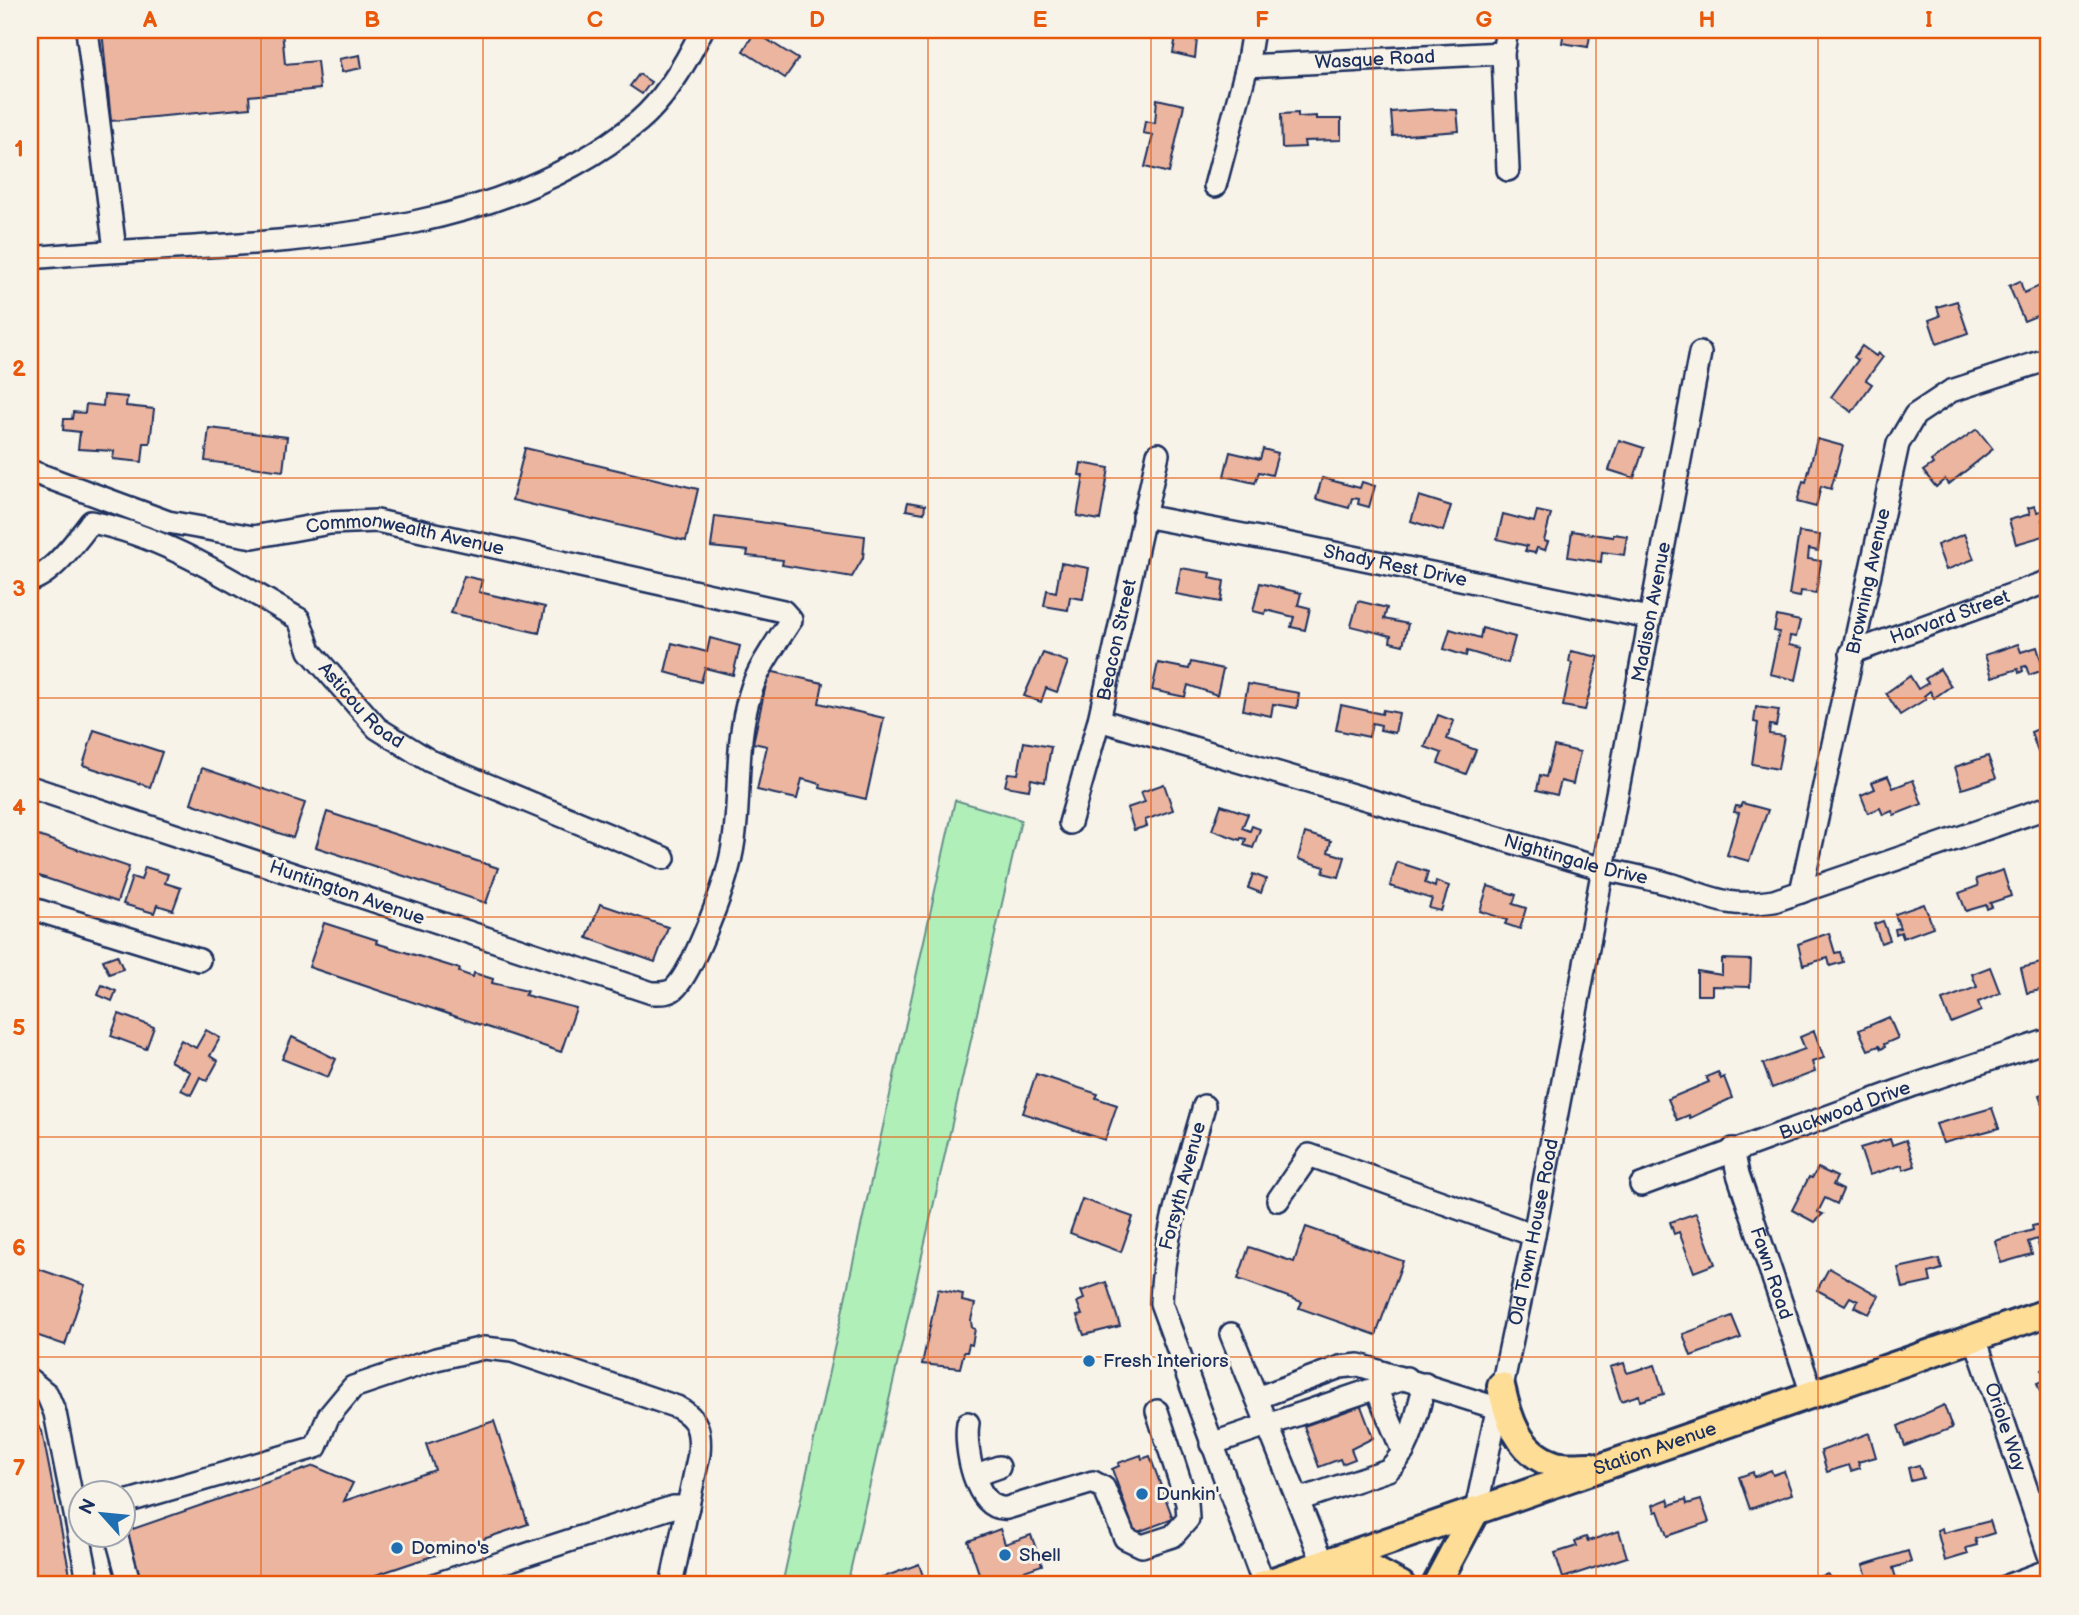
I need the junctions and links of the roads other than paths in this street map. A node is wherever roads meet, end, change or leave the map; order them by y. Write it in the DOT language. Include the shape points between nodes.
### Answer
graph roads {
  1 [pos="87,30"];
  2 [pos="702,30"];
  3 [pos="1253,30"];
  4 [pos="1507,30"];
  5 [pos="1503,53"];
  6 [pos="1247,66"];
  7 [pos="1507,170"];
  8 [pos="1216,186"];
  9 [pos="115,250"];
  10 [pos="30,258"];
  11 [pos="1700,353"];
  12 [pos="2049,359"];
  13 [pos="1158,454"];
  14 [pos="30,471"];
  15 [pos="1143,516"];
  16 [pos="30,580"];
  17 [pos="2049,581"];
  18 [pos="1649,618"];
  19 [pos="1850,653"];
  20 [pos="1099,720"];
  21 [pos="30,787"];
  22 [pos="2049,807"];
  23 [pos="1069,824"];
  24 [pos="664,858"];
  25 [pos="1602,869"];
  26 [pos="1801,892"];
  27 [pos="30,908"];
  28 [pos="199,960"];
  29 [pos="666,993"];
  30 [pos="2049,1040"];
  31 [pos="1204,1106"];
  32 [pos="1733,1149"];
  33 [pos="1641,1185"];
  34 [pos="1278,1200"];
  35 [pos="1534,1235"];
  36 [pos="2049,1311"];
  37 [pos="1231,1334"];
  38 [pos="1975,1338"];
  39 [pos="30,1380"];
  40 [pos="1415,1381"];
  41 [pos="1376,1388"];
  42 [pos="1812,1394"];
  43 [pos="1499,1397"];
  44 [pos="1257,1398"];
  45 [pos="1157,1411"];
  46 [pos="968,1423"];
  47 [pos="1269,1427"];
  48 [pos="1211,1444"];
  49 [pos="1403,1452"];
  50 [pos="1607,1466"];
  51 [pos="999,1467"];
  52 [pos="976,1475"];
  53 [pos="136,1499"];
  54 [pos="1298,1500"];
  55 [pos="688,1507"];
  56 [pos="1476,1510"];
  57 [pos="120,1548"];
  58 [pos="2049,1555"];
  59 [pos="1318,1567"];
  60 [pos="2049,1570"];
  61 [pos="89,1585"];
  62 [pos="130,1585"];
  63 [pos="433,1585"];
  64 [pos="671,1585"];
  65 [pos="1263,1585"];
  66 [pos="1401,1585"];
  67 [pos="1436,1585"];
  68 [pos="2009,1585"];
  1 -- 9 [label="street"];
  2 -- 9 [label="street" via="673,81 641,119 594,153 465,210 387,229"];
  3 -- 6 [label="street"];
  4 -- 5 [label="street"];
  5 -- 6 [label="street, Wasque Road"];
  5 -- 7 [label="street"];
  6 -- 8 [label="street"];
  9 -- 10 [label="street"];
  11 -- 18 [label="street, Madison Avenue"];
  12 -- 19 [label="street, Browning Avenue" via="1951,391 1915,415 1898,444 1889,476"];
  13 -- 15 [label="street, Beacon Street"];
  14 -- 29 [label="street, Commonwealth Avenue" via="168,522 253,537 330,523 377,521 641,577 786,614 792,620 750,692 739,746 729,869 694,957 676,987"];
  15 -- 18 [label="street, Shady Rest Drive"];
  15 -- 20 [label="street, Beacon Street"];
  16 -- 24 [label="street, Asticou Road" via="72,547 91,522 124,528 223,575 299,619 310,651 377,728 430,761"];
  17 -- 19 [label="street, Harvard Street"];
  18 -- 25 [label="street, Madison Avenue"];
  19 -- 26 [label="street, Browning Avenue"];
  20 -- 23 [label="street, Beacon Street"];
  20 -- 25 [label="street, Nightingale Drive"];
  21 -- 29 [label="street, Huntington Avenue" via="473,936 652,993"];
  22 -- 26 [label="street, Nightingale Drive"];
  25 -- 26 [label="street, Nightingale Drive" via="1672,885 1718,903 1745,906"];
  25 -- 35 [label="street, Old Town House Road"];
  27 -- 28 [label="street"];
  30 -- 32 [label="street, Buckwood Drive"];
  31 -- 48 [label="street, Forsyth Avenue" via="1171,1222 1161,1303"];
  32 -- 33 [label="street, Buckwood Drive"];
  32 -- 42 [label="street, Fawn Road"];
  34 -- 35 [label="street" via="1309,1155"];
  35 -- 43 [label="street, Old Town House Road"];
  36 -- 38 [label="main road, Station Avenue"];
  37 -- 44 [label="street"];
  38 -- 42 [label="main road, Station Avenue"];
  38 -- 58 [label="street, Oriole Way"];
  39 -- 61 [label="street" via="47,1394 55,1413"];
  40 -- 41 [label="street"];
  40 -- 43 [label="street"];
  40 -- 44 [label="street" via="1359,1365 1340,1367"];
  40 -- 49 [label="street"];
  41 -- 47 [label="street"];
  41 -- 49 [label="street"];
  42 -- 50 [label="main road, Station Avenue"];
  43 -- 50 [label="main road" via="1510,1423 1531,1452 1554,1465"];
  43 -- 56 [label="street, Old Town House Road"];
  44 -- 47 [label="street"];
  45 -- 52 [label="street" via="1188,1519 1179,1533 1149,1545 1130,1542 1104,1488 1090,1482 1000,1509 982,1496"];
  46 -- 52 [label="street" via="965,1443"];
  47 -- 48 [label="street"];
  47 -- 54 [label="street"];
  48 -- 65 [label="street, Forsyth Avenue"];
  49 -- 54 [label="street" via="1388,1470"];
  50 -- 56 [label="main road, Station Avenue"];
  51 -- 52 [label="street"];
  53 -- 55 [label="street" via="316,1447 328,1417 353,1387 484,1348 512,1351 667,1404 692,1417 700,1441"];
  54 -- 59 [label="street"];
  55 -- 63 [label="street" via="673,1507"];
  55 -- 64 [label="street"];
  56 -- 59 [label="main road, Station Avenue"];
  56 -- 67 [label="main road, Old Town House Road"];
  57 -- 62 [label="street"];
  59 -- 65 [label="main road, Station Avenue"];
  59 -- 66 [label="main road" via="1373,1570"];
  60 -- 68 [label="street"];
}
